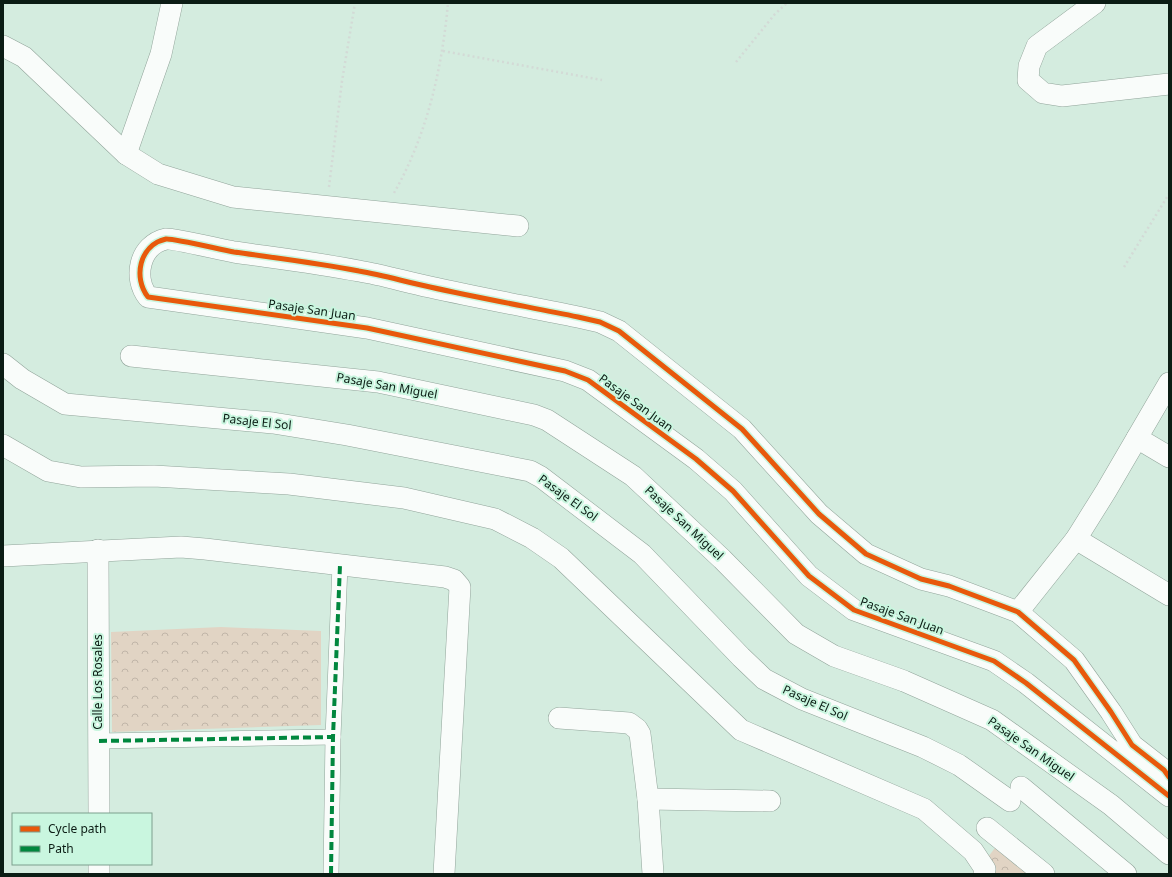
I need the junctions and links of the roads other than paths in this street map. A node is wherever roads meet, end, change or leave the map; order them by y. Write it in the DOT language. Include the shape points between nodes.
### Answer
graph roads {
  1 [pos="172,3"];
  2 [pos="1095,3"];
  3 [pos="3,46"];
  4 [pos="1169,84"];
  5 [pos="126,154"];
  6 [pos="518,226"];
  7 [pos="131,356"];
  8 [pos="3,364"];
  9 [pos="1169,383"];
  10 [pos="1137,438"];
  11 [pos="3,445"];
  12 [pos="1169,457"];
  13 [pos="1076,538"];
  14 [pos="98,550"];
  15 [pos="3,556"];
  16 [pos="340,565"];
  17 [pos="1169,595"];
  18 [pos="1018,612"];
  19 [pos="559,718"];
  20 [pos="333,737"];
  21 [pos="98,741"];
  22 [pos="1169,777"];
  23 [pos="1169,796"];
  24 [pos="648,799"];
  25 [pos="770,802"];
  26 [pos="99,813"];
  27 [pos="987,828"];
  28 [pos="1169,854"];
  29 [pos="331,874"];
  30 [pos="444,874"];
  31 [pos="652,874"];
  32 [pos="984,874"];
  33 [pos="1044,874"];
  34 [pos="1126,874"];
  1 -- 5 [label="street" via="161,54"];
  2 -- 4 [label="street" via="1037,46 1029,66 1028,80 1043,93 1062,96"];
  3 -- 5 [label="street" via="24,57"];
  5 -- 6 [label="street" via="158,174 233,197"];
  7 -- 28 [label="street, Pasaje San Miguel" via="378,382 534,415 547,420 633,476 722,559 796,634 834,656 904,681 992,720 1111,805"];
  8 -- 34 [label="street, Pasaje El Sol" via="22,379 65,404 273,423 347,435 530,472 541,477 642,554 764,679 802,699 923,747 1015,794"];
  9 -- 10 [label="street"];
  10 -- 12 [label="street"];
  10 -- 13 [label="street"];
  11 -- 32 [label="street" via="48,471 82,477 154,476 289,484 404,498 495,519 532,538 561,558 740,730 924,809 973,851 985,870"];
  13 -- 17 [label="street"];
  13 -- 18 [label="street"];
  14 -- 15 [label="street"];
  14 -- 16 [label="street" via="205,549"];
  14 -- 21 [label="street, Calle Los Rosales"];
  16 -- 20 [label="street"];
  16 -- 30 [label="street" via="445,577 454,580 460,587"];
  18 -- 22 [label="street" via="1074,660 1132,745 1164,770"];
  18 -- 23 [label="street, Pasaje San Juan" via="949,586 921,579 866,554 819,514 742,429 619,331 600,322 359,271 168,239 153,245 147,251 141,265 140,282 148,297 368,328 558,369 588,380 696,459 733,491 809,576 854,610 994,661 1026,683"];
  19 -- 24 [label="street" via="629,723 637,729 640,734"];
  20 -- 21 [label="street"];
  20 -- 29 [label="street"];
  21 -- 26 [label="street, Calle Los Rosales"];
  24 -- 25 [label="street"];
  24 -- 31 [label="street"];
  27 -- 33 [label="street"];
}
